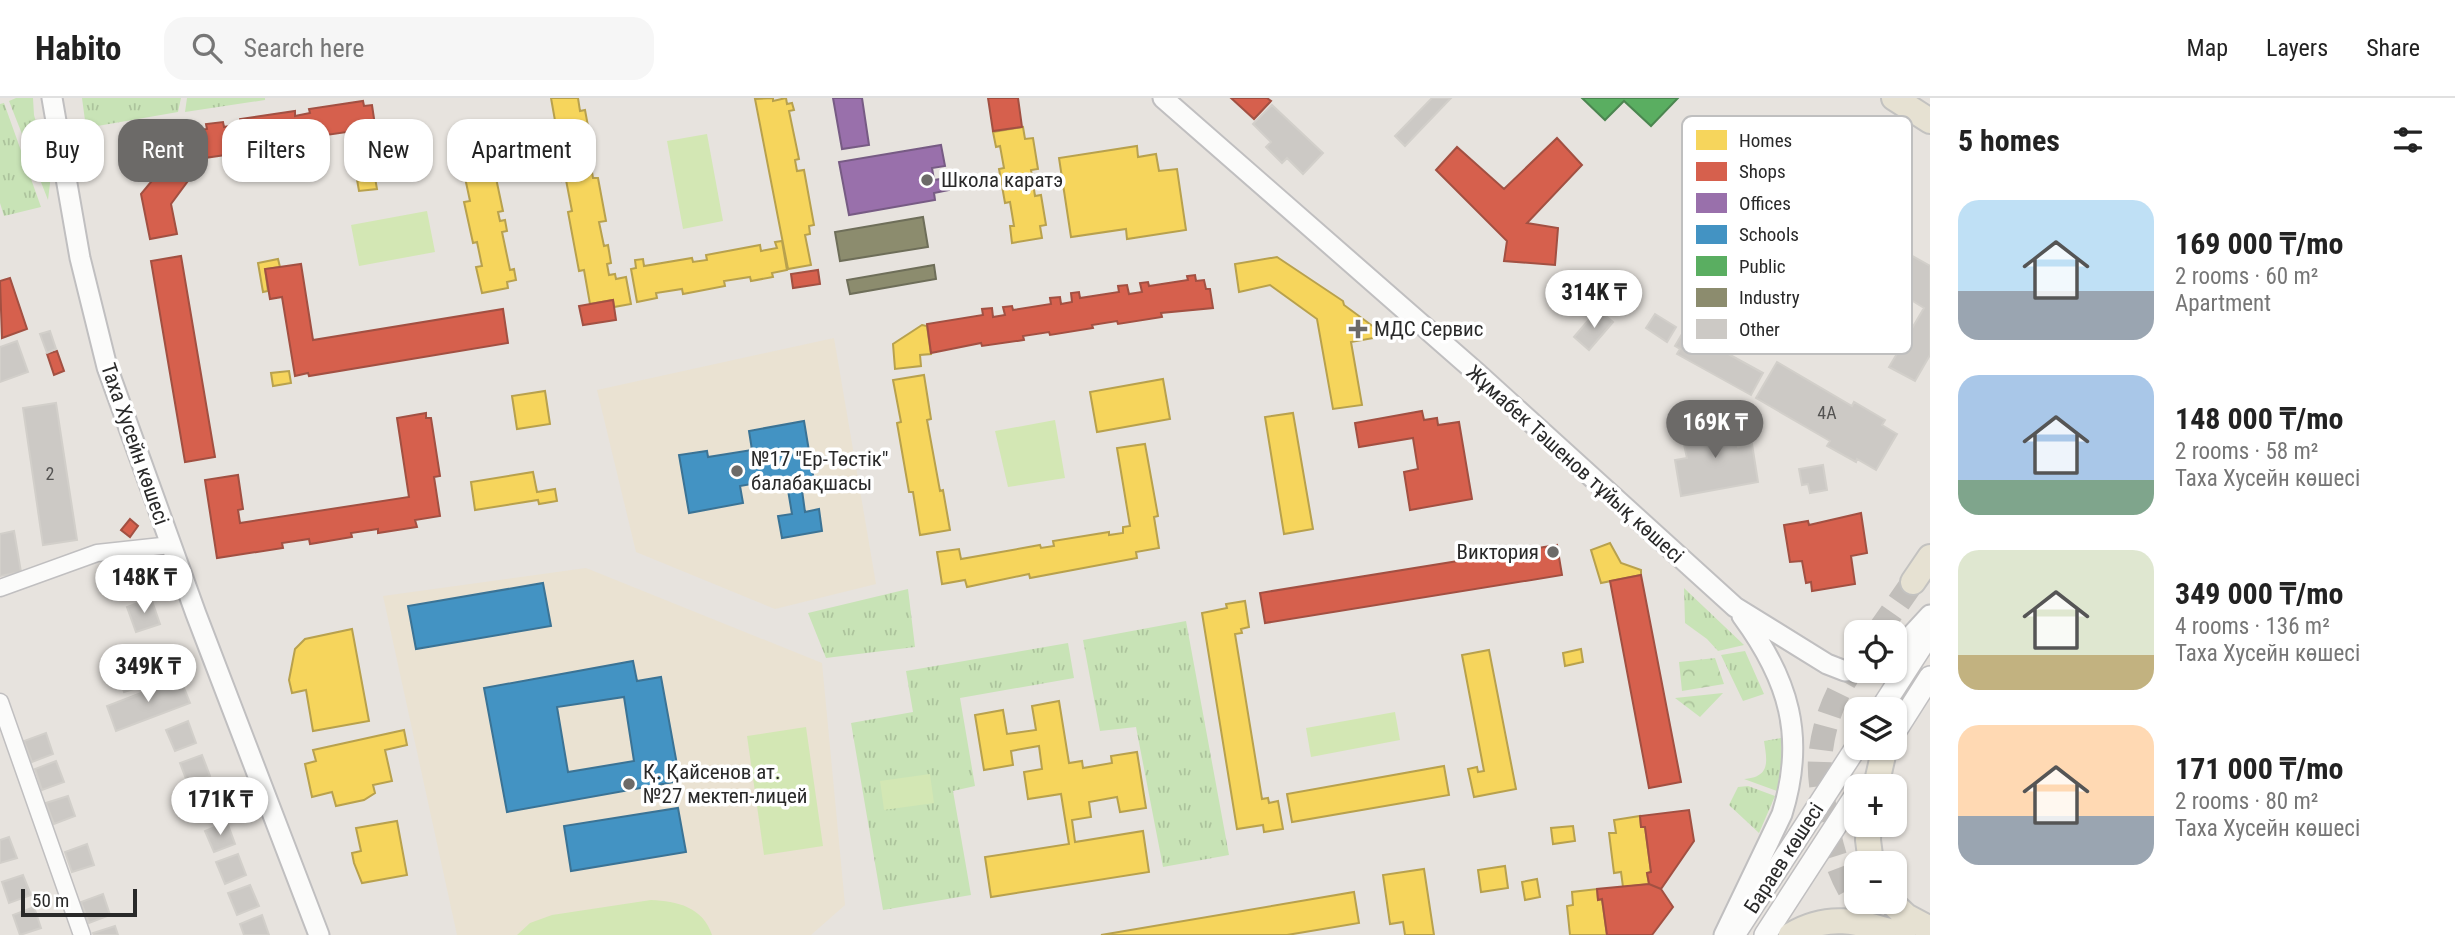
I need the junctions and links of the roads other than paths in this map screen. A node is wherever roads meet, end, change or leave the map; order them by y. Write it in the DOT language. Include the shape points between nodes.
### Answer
graph roads {
  1 [pos="52,98"];
  2 [pos="1163,98"];
  3 [pos="1894,98"];
  4 [pos="1930,121"];
  5 [pos="171,545"];
  6 [pos="1930,557"];
  7 [pos="1913,582"];
  8 [pos="0,588"];
  9 [pos="1735,607"];
  10 [pos="1930,615"];
  11 [pos="1930,633"];
  12 [pos="1907,640"];
  13 [pos="1844,670"];
  14 [pos="1930,677"];
  15 [pos="1889,697"];
  16 [pos="0,702"];
  17 [pos="1907,714"];
  18 [pos="1848,760"];
  19 [pos="1844,813"];
  20 [pos="1904,914"];
  21 [pos="1930,929"];
  22 [pos="1889,933"];
  23 [pos="82,935"];
  24 [pos="318,935"];
  25 [pos="1724,935"];
  26 [pos="1734,935"];
  27 [pos="1765,935"];
  28 [pos="1791,935"];
  1 -- 5 [label="street, Таха Хусейн көшесі" via="80,258 107,367"];
  2 -- 9 [label="street, Жұмабек Тәшенов тұйық көшесі"];
  3 -- 4 [label="main road"];
  5 -- 8 [label="street" via="97,553"];
  5 -- 24 [label="street, Таха Хусейн көшесі"];
  6 -- 7 [label="main road"];
  9 -- 13 [label="street"];
  9 -- 25 [label="street" via="1761,641 1782,683 1791,713 1793,753 1782,814"];
  10 -- 12 [label="street"];
  11 -- 15 [label="main road"];
  14 -- 17 [label="main road"];
  16 -- 23 [label="street"];
  18 -- 26 [label="main road, Бараев көшесі"];
  19 -- 27 [label="main road, Бараев көшесі"];
  20 -- 21 [label="main road"];
  22 -- 28 [label="main road" via="1839,920"];
}
